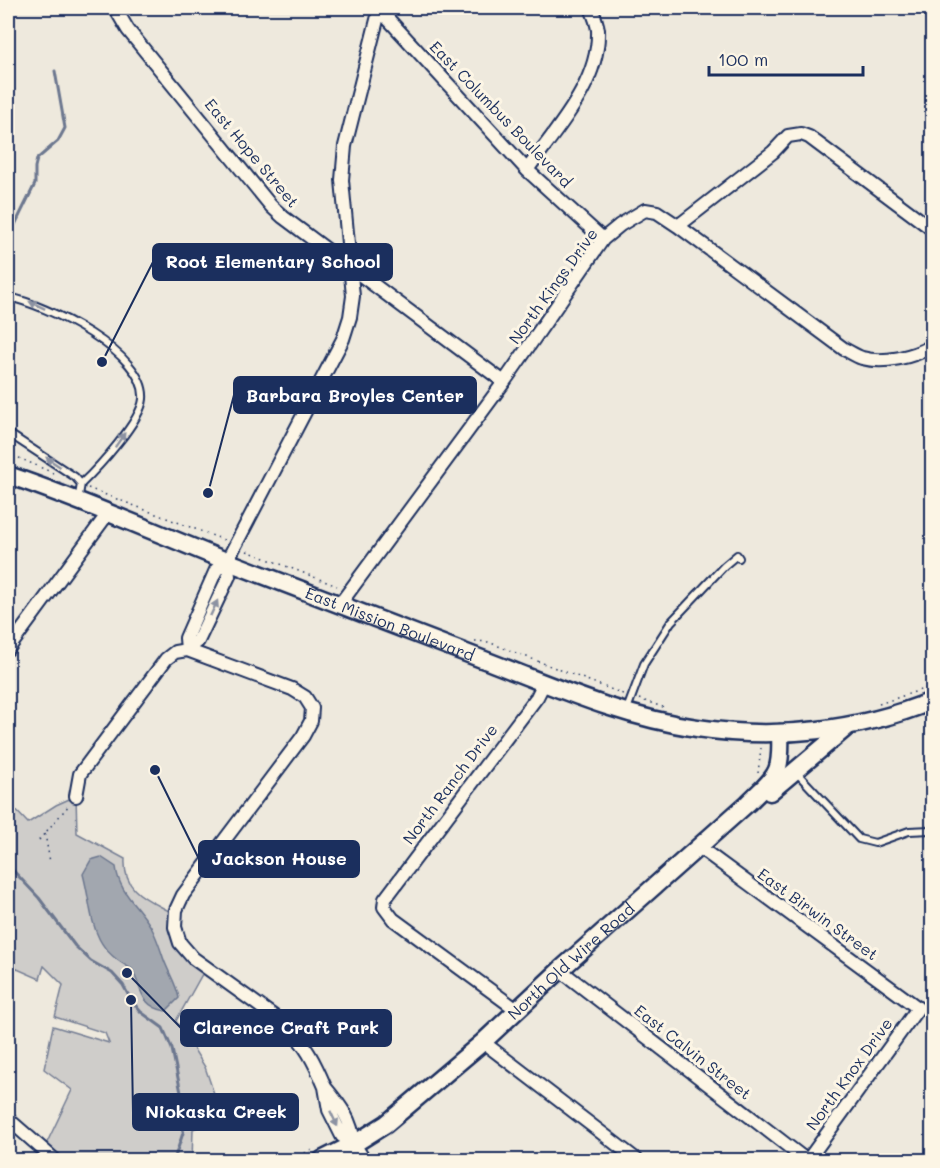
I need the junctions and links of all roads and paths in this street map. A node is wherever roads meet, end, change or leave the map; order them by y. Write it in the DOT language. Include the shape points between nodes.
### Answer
graph roads {
  1 [pos="115,8"];
  2 [pos="379,8"];
  3 [pos="591,8"];
  4 [pos="527,170"];
  5 [pos="678,226"];
  6 [pos="933,229"];
  7 [pos="603,239"];
  8 [pos="352,269"];
  9 [pos="8,297"];
  10 [pos="933,346"];
  11 [pos="504,382"];
  12 [pos="8,434"];
  13 [pos="8,453"];
  14 [pos="53,473"];
  15 [pos="8,475"];
  16 [pos="81,484"];
  17 [pos="95,490"];
  18 [pos="78,501"];
  19 [pos="109,513"];
  20 [pos="230,542"];
  21 [pos="245,550"];
  22 [pos="740,558"];
  23 [pos="227,561"];
  24 [pos="340,596"];
  25 [pos="8,649"];
  26 [pos="187,650"];
  27 [pos="544,683"];
  28 [pos="933,701"];
  29 [pos="626,712"];
  30 [pos="847,726"];
  31 [pos="780,733"];
  32 [pos="796,771"];
  33 [pos="76,796"];
  34 [pos="747,803"];
  35 [pos="931,830"];
  36 [pos="45,833"];
  37 [pos="39,840"];
  38 [pos="699,847"];
  39 [pos="50,862"];
  40 [pos="560,970"];
  41 [pos="918,1008"];
  42 [pos="517,1010"];
  43 [pos="483,1042"];
  44 [pos="8,1119"];
  45 [pos="354,1144"];
  46 [pos="55,1161"];
  47 [pos="322,1161"];
  48 [pos="364,1161"];
  49 [pos="637,1161"];
  50 [pos="807,1161"];
  1 -- 8 [label="street, East Hope Street" via="128,30 271,206"];
  2 -- 4 [label="street, East Columbus Boulevard"];
  2 -- 8 [label="street" via="345,146 342,180"];
  3 -- 4 [label="street" via="598,28 593,63 576,100"];
  4 -- 7 [label="street, East Columbus Boulevard"];
  5 -- 6 [label="street" via="788,136 801,134"];
  5 -- 7 [label="street, North Kings Drive" via="657,212 645,210"];
  5 -- 10 [label="street, North Kings Drive" via="861,358 902,357"];
  7 -- 11 [label="street, North Kings Drive"];
  8 -- 11 [label="street, East Hope Street"];
  8 -- 23 [label="street" via="351,317 343,339"];
  16 -- 9 [label="lane, one-way" via="108,456 136,416 143,398 142,388 126,364 101,340 74,322"];
  11 -- 24 [label="street, North Kings Drive"];
  16 -- 12 [label="lane, one-way"];
  13 -- 14 [label="path"];
  15 -- 18 [label="main road, East Mission Boulevard"];
  16 -- 18 [label="lane"];
  17 -- 20 [label="path"];
  18 -- 19 [label="main road, East Mission Boulevard"];
  19 -- 23 [label="main road, East Mission Boulevard"];
  19 -- 25 [label="street"];
  21 -- 24 [label="path"];
  22 -- 29 [label="lane" via="737,555 724,566 671,622 644,664"];
  23 -- 24 [label="main road, East Mission Boulevard"];
  23 -- 26 [label="street" via="216,570 186,638"];
  24 -- 27 [label="main road, East Mission Boulevard"];
  26 -- 33 [label="street" via="176,652 158,669 80,774"];
  26 -- 45 [label="street" via="291,689 305,697 312,708 311,721 303,736 183,895 174,927 180,943 193,958 296,1034 312,1056 325,1087 340,1105 353,1130"];
  27 -- 29 [label="main road, East Mission Boulevard"];
  27 -- 42 [label="street, North Ranch Drive" via="388,893 384,907 393,919"];
  28 -- 30 [label="main road, East Mission Boulevard"];
  29 -- 31 [label="main road, East Mission Boulevard" via="697,728"];
  30 -- 31 [label="main road, East Mission Boulevard"];
  30 -- 32 [label="main road"];
  31 -- 34 [label="main road, North Old Wire Road" via="779,769"];
  32 -- 34 [label="main road" via="773,790"];
  32 -- 35 [label="lane" via="859,839 875,843 909,831"];
  33 -- 36 [label="path"];
  34 -- 38 [label="main road, North Old Wire Road"];
  36 -- 37 [label="path"];
  36 -- 39 [label="path"];
  38 -- 40 [label="main road, North Old Wire Road"];
  38 -- 41 [label="street, East Birwin Street"];
  40 -- 42 [label="main road, North Old Wire Road"];
  40 -- 50 [label="street, East Calvin Street"];
  41 -- 50 [label="street, North Knox Drive"];
  42 -- 43 [label="main road, North Old Wire Road"];
  43 -- 45 [label="main road, North Old Wire Road" via="386,1124"];
  43 -- 49 [label="street"];
  44 -- 46 [label="street"];
  45 -- 47 [label="main road, North Old Wire Road"];
  45 -- 48 [label="street"];
}
